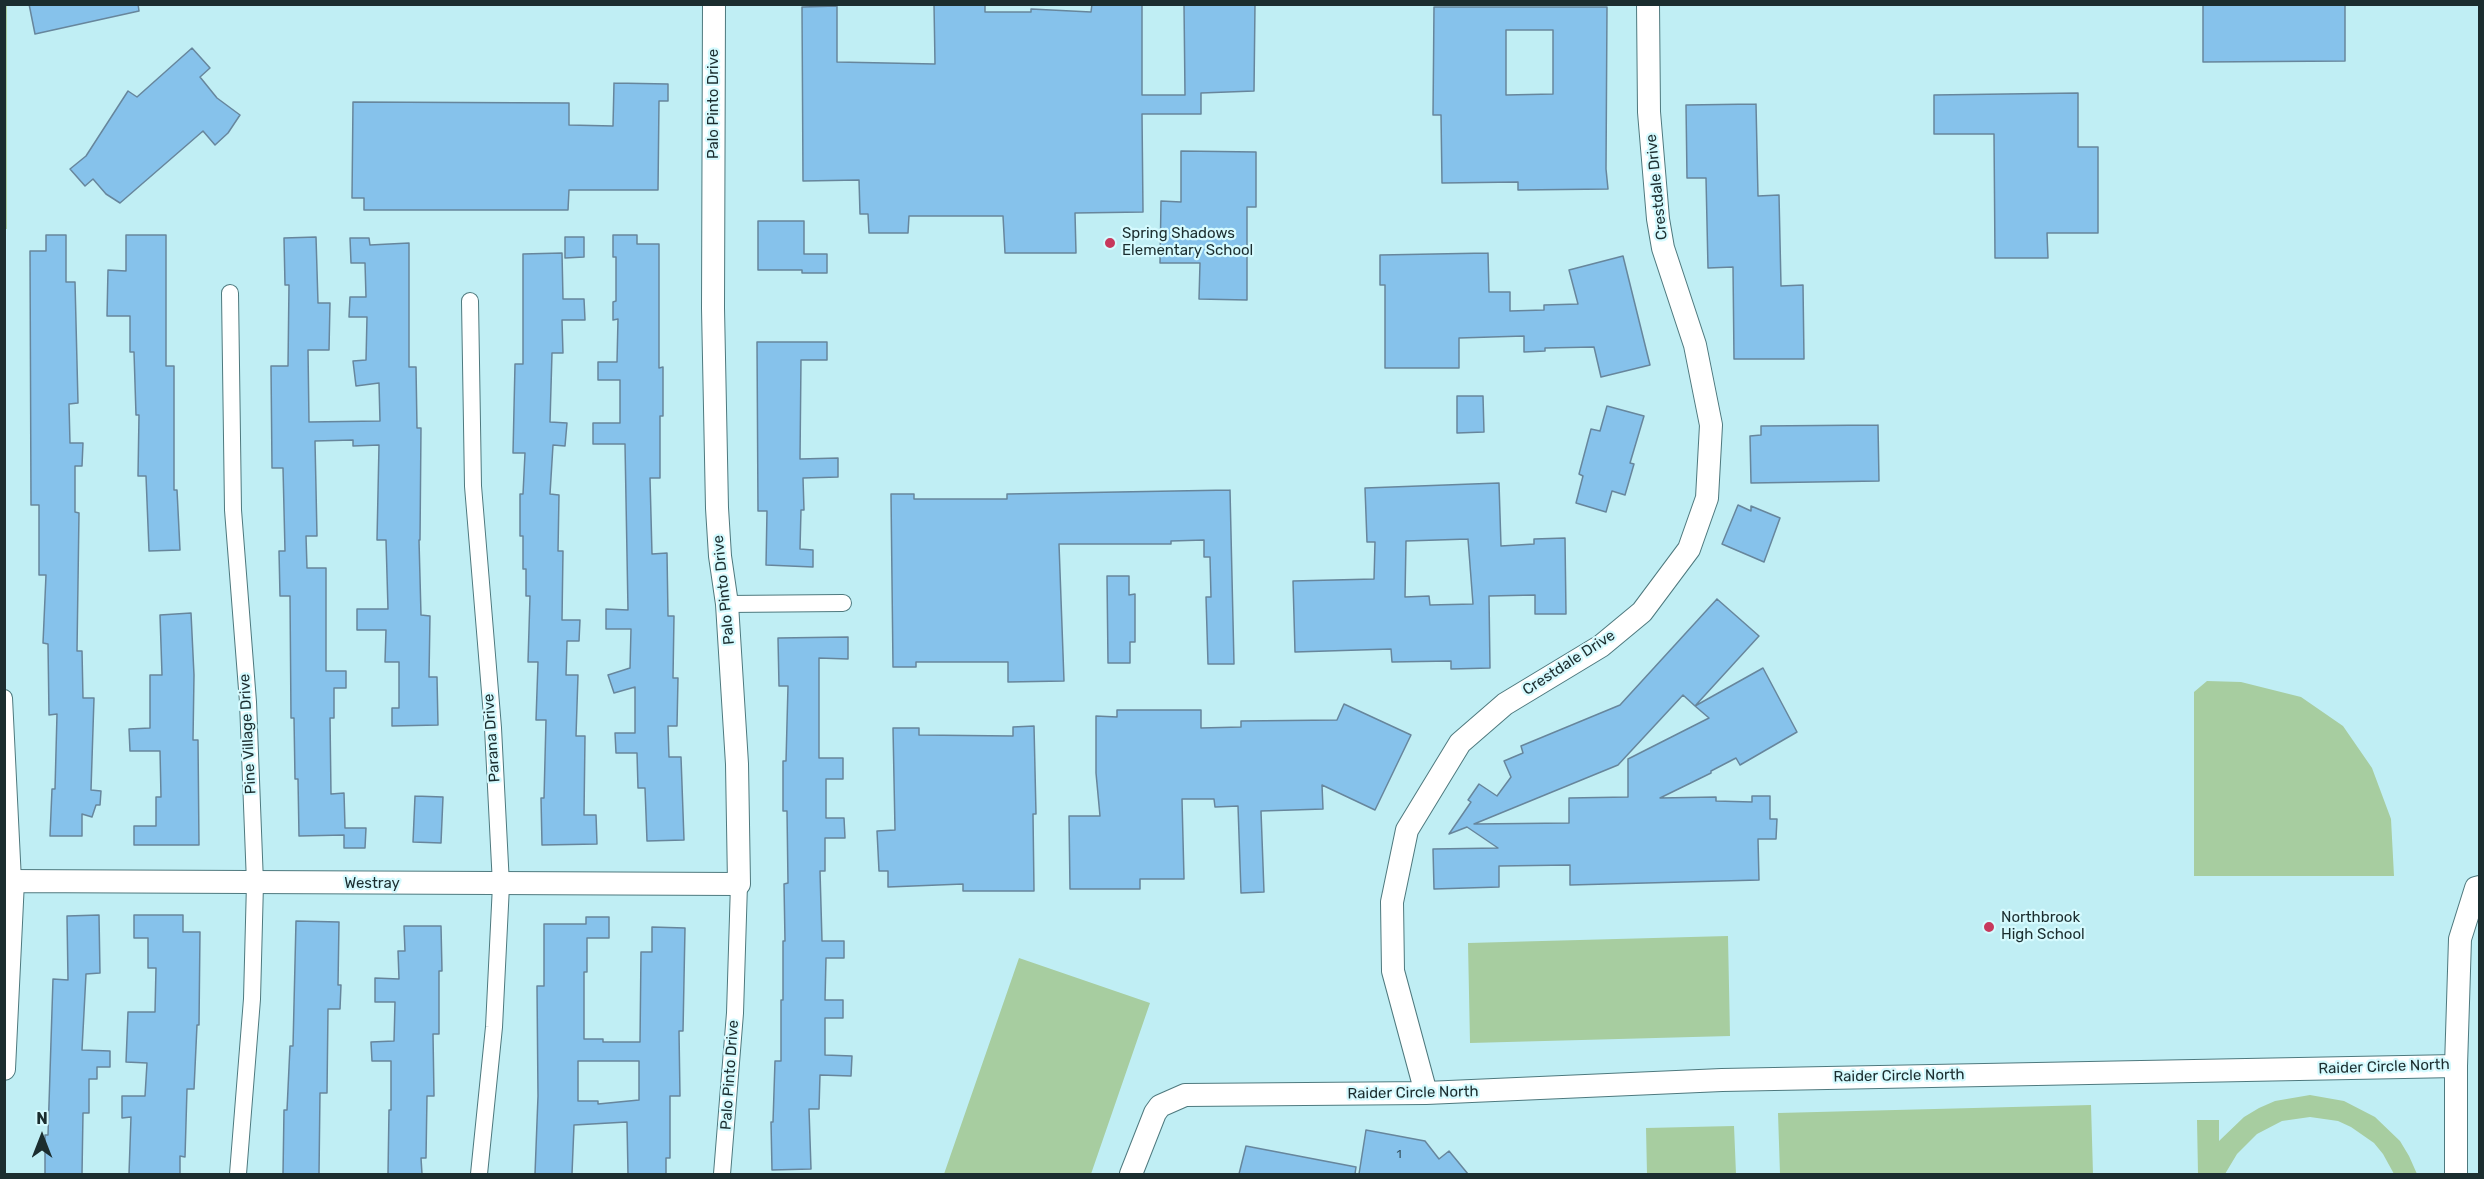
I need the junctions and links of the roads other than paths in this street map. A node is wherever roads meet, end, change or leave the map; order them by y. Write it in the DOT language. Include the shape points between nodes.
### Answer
graph roads {
  1 [pos="714,4"];
  2 [pos="1648,4"];
  3 [pos="230,293"];
  4 [pos="470,301"];
  5 [pos="843,603"];
  6 [pos="728,604"];
  7 [pos="4,698"];
  8 [pos="9,881"];
  9 [pos="255,883"];
  10 [pos="739,884"];
  11 [pos="501,885"];
  12 [pos="2480,887"];
  13 [pos="2456,1066"];
  14 [pos="4,1069"];
  15 [pos="1426,1093"];
  16 [pos="237,1174"];
  17 [pos="479,1174"];
  18 [pos="722,1174"];
  19 [pos="1131,1174"];
  20 [pos="2456,1174"];
  1 -- 6 [label="street, Palo Pinto Drive" via="717,508"];
  2 -- 15 [label="street, Crestdale Drive" via="1649,112 1658,219 1663,248 1695,345 1711,426 1707,498 1689,549 1642,612 1601,646 1505,704 1460,743 1407,830 1392,902 1393,971"];
  3 -- 9 [label="street, Pine Village Drive" via="233,510 248,702"];
  4 -- 11 [label="street, Parana Drive" via="473,486 493,728"];
  5 -- 6 [label="street"];
  6 -- 10 [label="street, Palo Pinto Drive"];
  7 -- 8 [label="street"];
  8 -- 9 [label="street, Westray"];
  8 -- 14 [label="street"];
  9 -- 11 [label="street, Westray"];
  9 -- 16 [label="street, Pine Village Drive" via="252,999"];
  10 -- 11 [label="street, Westray"];
  10 -- 18 [label="street, Palo Pinto Drive" via="735,1013"];
  11 -- 17 [label="street, Parana Drive" via="494,1027"];
  12 -- 13 [label="street, Raider Circle North" via="2476,888 2460,939"];
  13 -- 15 [label="street, Raider Circle North" via="1722,1080"];
  13 -- 20 [label="street"];
  15 -- 19 [label="street, Raider Circle North" via="1185,1095 1160,1106 1146,1131"];
}
